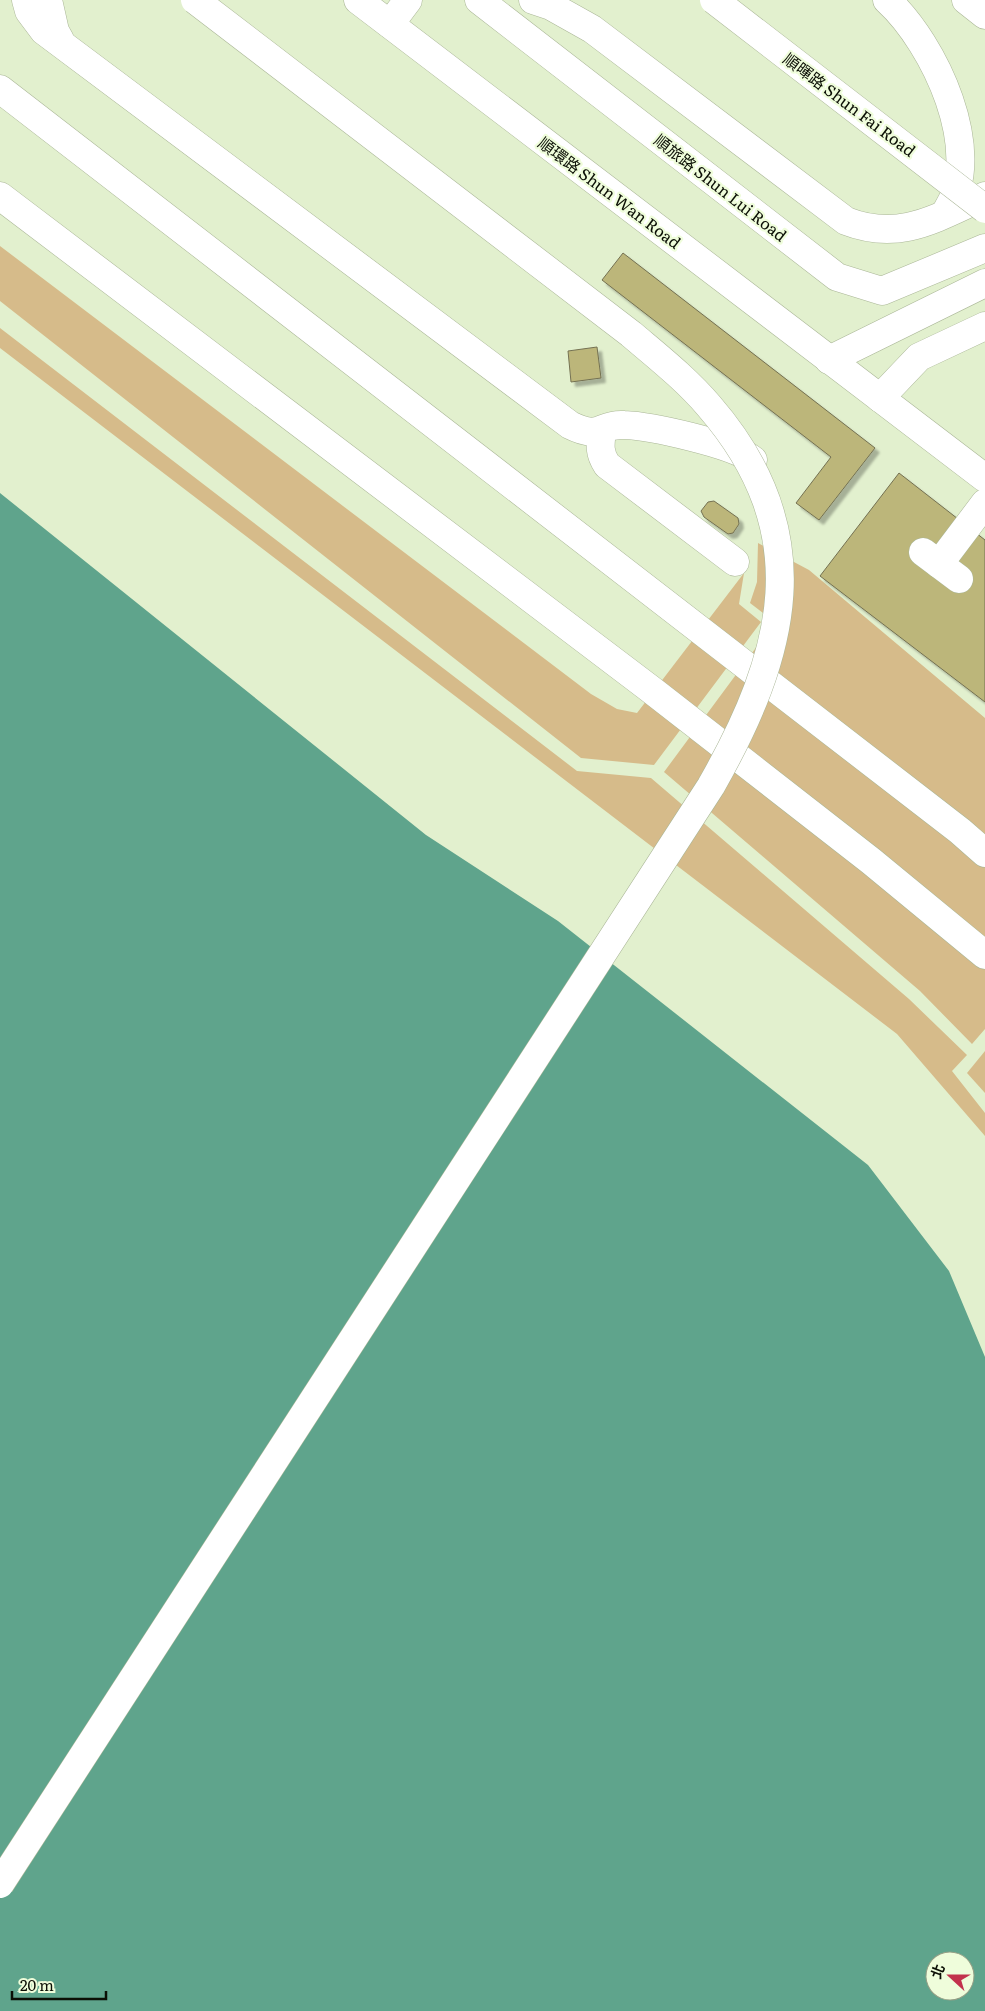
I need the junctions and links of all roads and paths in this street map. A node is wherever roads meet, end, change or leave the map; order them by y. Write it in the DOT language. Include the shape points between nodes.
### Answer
graph roads {
  1 [pos="26,0"];
  2 [pos="48,0"];
  3 [pos="195,0"];
  4 [pos="358,0"];
  5 [pos="408,0"];
  6 [pos="479,0"];
  7 [pos="533,0"];
  8 [pos="714,0"];
  9 [pos="887,0"];
  10 [pos="966,0"];
  11 [pos="985,15"];
  12 [pos="390,24"];
  13 [pos="66,48"];
  14 [pos="0,89"];
  15 [pos="0,196"];
  16 [pos="985,196"];
  17 [pos="985,209"];
  18 [pos="932,220"];
  19 [pos="985,248"];
  20 [pos="985,283"];
  21 [pos="985,326"];
  22 [pos="829,360"];
  23 [pos="880,398"];
  24 [pos="602,431"];
  25 [pos="768,472"];
  26 [pos="985,478"];
  27 [pos="985,503"];
  28 [pos="735,562"];
  29 [pos="940,565"];
  30 [pos="985,853"];
  31 [pos="985,955"];
  32 [pos="0,1884"];
  1 -- 13 [label="main road" via="29,11 44,32"];
  2 -- 13 [label="main road" via="55,31"];
  3 -- 32 [label="main road, bridge" via="631,334 674,370 709,406 750,465 773,523 780,571 776,625 767,667 752,706 710,786"];
  4 -- 12 [label="main road, 順環路 Shun Wan Road"];
  5 -- 12 [label="main road"];
  6 -- 19 [label="main road, 順旅路 Shun Lui Road" via="837,276 882,290"];
  7 -- 18 [label="main road" via="592,28 846,221 887,231"];
  8 -- 17 [label="main road, 順暉路 Shun Fai Road, bridge"];
  9 -- 18 [label="main road" via="928,48 946,75 961,100 973,132 972,168 964,192"];
  10 -- 11 [label="main road"];
  12 -- 22 [label="main road, 順環路 Shun Wan Road"];
  13 -- 24 [label="main road" via="570,425 583,431"];
  14 -- 30 [label="main road"];
  15 -- 31 [label="main road" via="649,688 871,860"];
  16 -- 18 [label="main road"];
  20 -- 22 [label="main road"];
  21 -- 23 [label="main road" via="919,357"];
  22 -- 23 [label="main road, 順環路 Shun Wan Road"];
  23 -- 26 [label="main road, 順環路 Shun Wan Road"];
  24 -- 25 [label="main road" via="615,425 634,426 721,445 744,453"];
  24 -- 28 [label="main road" via="601,456 607,465"];
  27 -- 29 [label="main road"];
}
